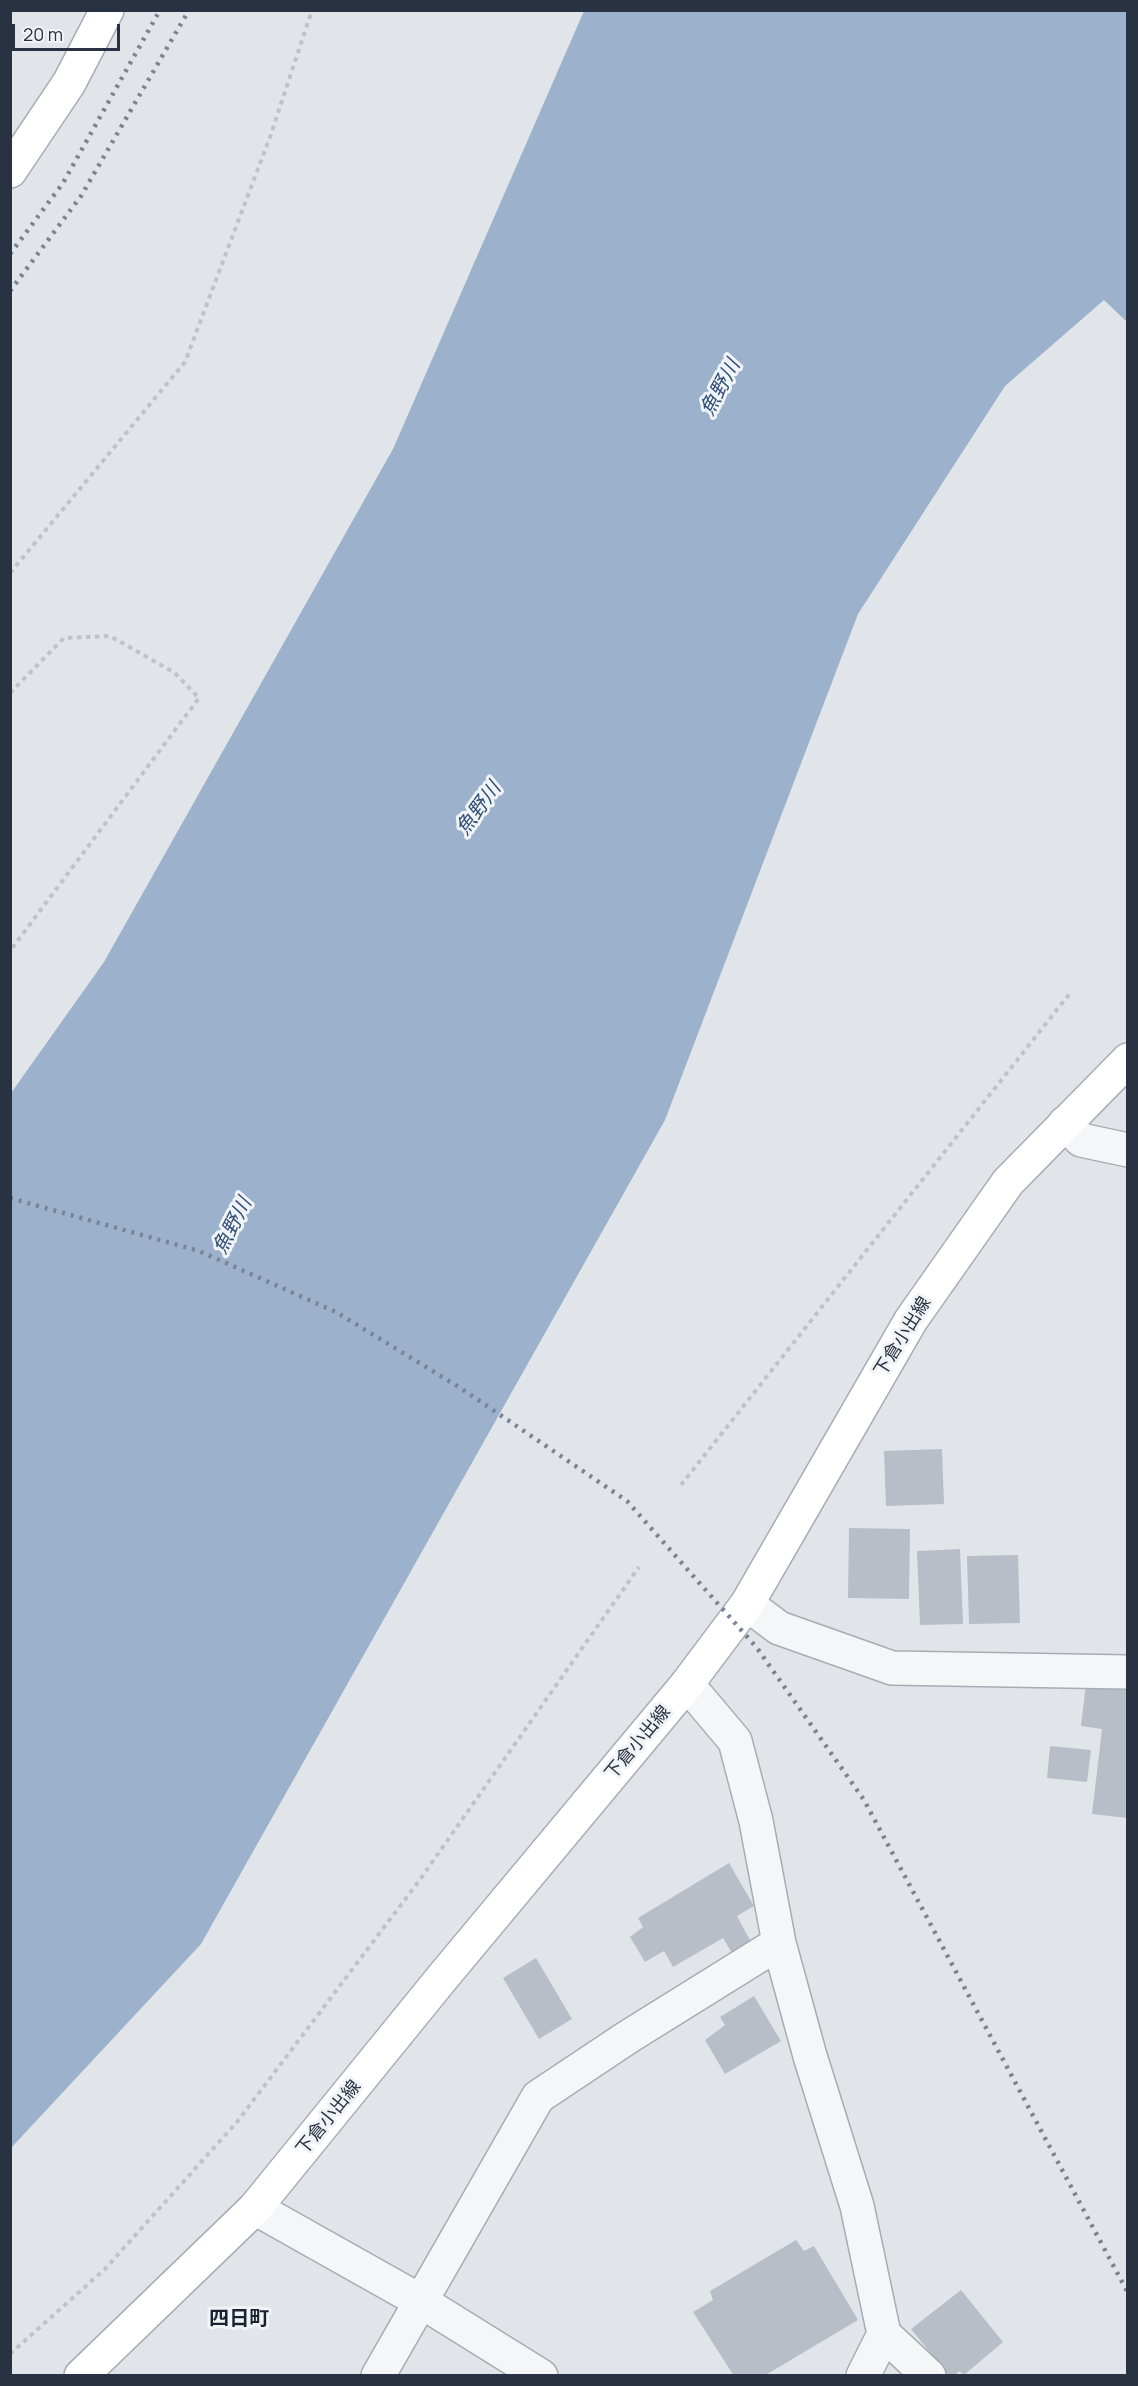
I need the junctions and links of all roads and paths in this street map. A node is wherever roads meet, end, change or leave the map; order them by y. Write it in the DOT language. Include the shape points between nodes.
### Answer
graph roads {
  1 [pos="107,10"];
  2 [pos="312,10"];
  3 [pos="10,171"];
  4 [pos="10,573"];
  5 [pos="10,693"];
  6 [pos="10,951"];
  7 [pos="1071,992"];
  8 [pos="1128,1060"];
  9 [pos="1065,1123"];
  10 [pos="1128,1149"];
  11 [pos="681,1485"];
  12 [pos="639,1567"];
  13 [pos="747,1604"];
  14 [pos="1128,1672"];
  15 [pos="687,1684"];
  16 [pos="779,1943"];
  17 [pos="255,2208"];
  18 [pos="422,2302"];
  19 [pos="884,2334"];
  20 [pos="10,2354"];
  21 [pos="81,2376"];
  22 [pos="378,2376"];
  23 [pos="542,2376"];
  24 [pos="863,2376"];
  25 [pos="929,2376"];
  1 -- 3 [label="main road" via="69,83"];
  2 -- 4 [label="path" via="270,137 185,362"];
  5 -- 6 [label="path" via="64,638 110,636 175,674 199,698"];
  7 -- 11 [label="path"];
  8 -- 9 [label="main road, 下倉小出線"];
  9 -- 10 [label="street" via="1081,1140"];
  9 -- 13 [label="main road, 下倉小出線" via="1008,1182 911,1320"];
  12 -- 20 [label="path" via="419,1881 237,2122 105,2270"];
  13 -- 14 [label="street" via="779,1628 892,1668"];
  13 -- 15 [label="main road, 下倉小出線"];
  15 -- 16 [label="street" via="735,1741 756,1821"];
  15 -- 17 [label="main road, 下倉小出線"];
  16 -- 18 [label="street" via="538,2097"];
  16 -- 19 [label="street" via="857,2206"];
  17 -- 18 [label="street"];
  17 -- 21 [label="main road, 下倉小出線"];
  18 -- 22 [label="street"];
  18 -- 23 [label="street"];
  19 -- 24 [label="street"];
  19 -- 25 [label="street"];
}
